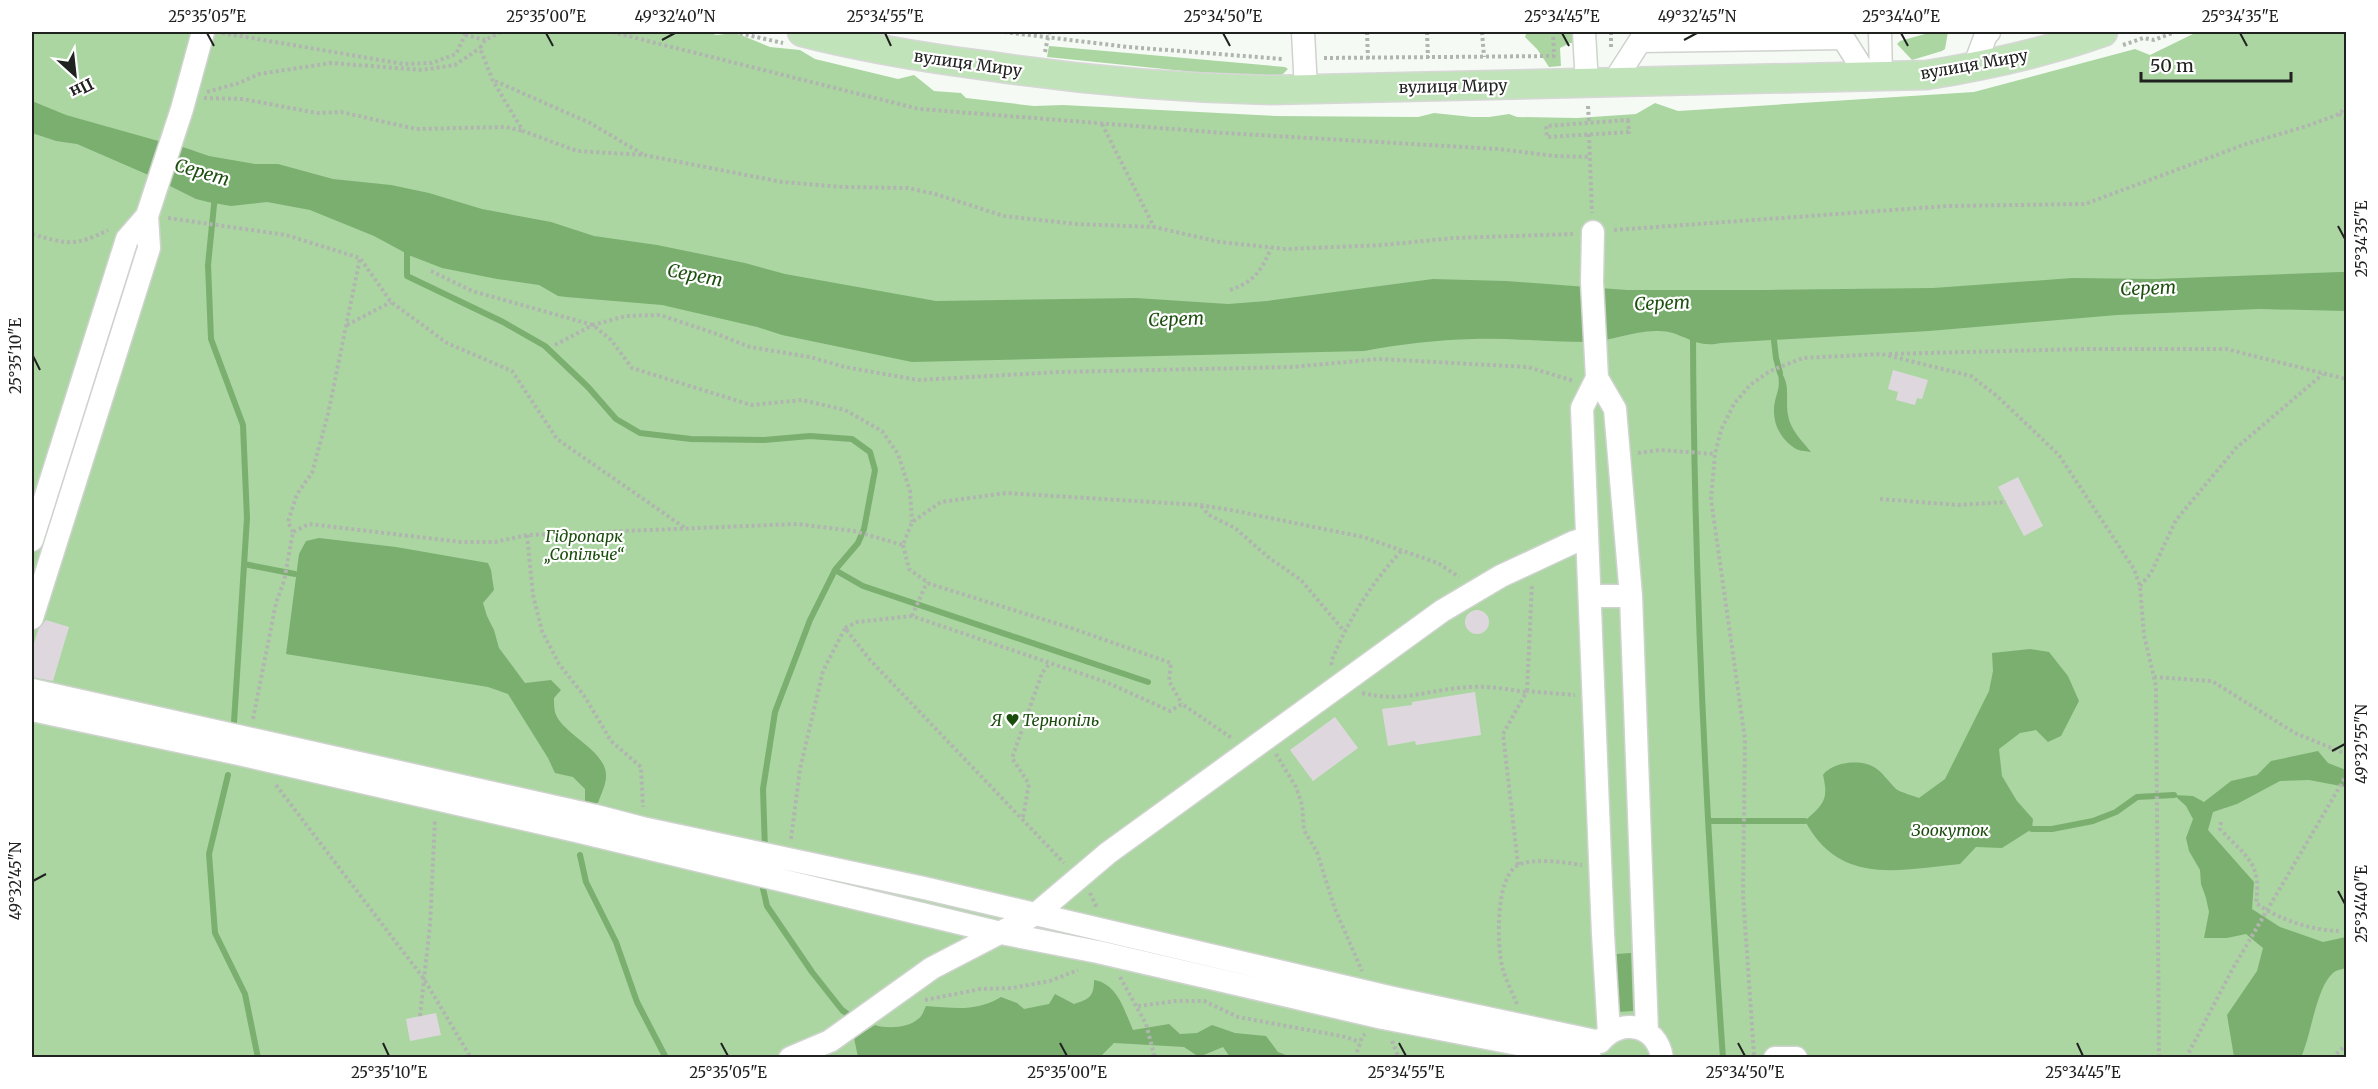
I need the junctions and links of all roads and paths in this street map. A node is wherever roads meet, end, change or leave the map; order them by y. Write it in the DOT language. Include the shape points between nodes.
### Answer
graph roads {
  1 [pos="212,32"];
  2 [pos="501,32"];
  3 [pos="612,32"];
  4 [pos="802,32"];
  5 [pos="1049,32"];
  6 [pos="1303,32"];
  7 [pos="1367,32"];
  8 [pos="1426,32"];
  9 [pos="1482,32"];
  10 [pos="1584,32"];
  11 [pos="1880,32"];
  12 [pos="1989,32"];
  13 [pos="2103,32"];
  14 [pos="465,33"];
  15 [pos="843,36"];
  16 [pos="1047,38"];
  17 [pos="485,40"];
  18 [pos="480,48"];
  19 [pos="1484,57"];
  20 [pos="1368,58"];
  21 [pos="1428,58"];
  22 [pos="1974,67"];
  23 [pos="1874,76"];
  24 [pos="493,81"];
  25 [pos="1600,83"];
  26 [pos="1306,89"];
  27 [pos="184,103"];
  28 [pos="2346,107"];
  29 [pos="2339,114"];
  30 [pos="2346,119"];
  31 [pos="1102,124"];
  32 [pos="524,131"];
  33 [pos="1589,134"];
  34 [pos="644,155"];
  35 [pos="1590,157"];
  36 [pos="149,210"];
  37 [pos="117,226"];
  38 [pos="1154,227"];
  39 [pos="1593,232"];
  40 [pos="32,234"];
  41 [pos="1271,248"];
  42 [pos="360,258"];
  43 [pos="431,271"];
  44 [pos="1230,290"];
  45 [pos="391,302"];
  46 [pos="593,325"];
  47 [pos="346,326"];
  48 [pos="555,345"];
  49 [pos="1882,354"];
  50 [pos="517,368"];
  51 [pos="512,371"];
  52 [pos="2324,374"];
  53 [pos="1598,378"];
  54 [pos="2346,379"];
  55 [pos="1644,452"];
  56 [pos="1620,454"];
  57 [pos="1715,454"];
  58 [pos="1585,456"];
  59 [pos="1880,499"];
  60 [pos="2006,502"];
  61 [pos="1200,505"];
  62 [pos="912,522"];
  63 [pos="686,528"];
  64 [pos="293,532"];
  65 [pos="527,535"];
  66 [pos="1587,538"];
  67 [pos="32,540"];
  68 [pos="903,544"];
  69 [pos="1403,549"];
  70 [pos="1534,561"];
  71 [pos="927,582"];
  72 [pos="2140,586"];
  73 [pos="1473,593"];
  74 [pos="1590,596"];
  75 [pos="1631,596"];
  76 [pos="912,616"];
  77 [pos="32,618"];
  78 [pos="844,628"];
  79 [pos="1344,631"];
  80 [pos="1050,663"];
  81 [pos="2154,678"];
  82 [pos="1339,685"];
  83 [pos="32,690"];
  84 [pos="1527,692"];
  85 [pos="1595,697"];
  86 [pos="1634,697"];
  87 [pos="1182,705"];
  88 [pos="32,710"];
  89 [pos="1265,739"];
  90 [pos="250,750"];
  91 [pos="1247,752"];
  92 [pos="2346,754"];
  93 [pos="2346,776"];
  94 [pos="435,800"];
  95 [pos="1023,818"];
  96 [pos="2221,822"];
  97 [pos="1600,827"];
  98 [pos="642,828"];
  99 [pos="1638,828"];
  100 [pos="613,830"];
  101 [pos="1518,865"];
  102 [pos="1600,867"];
  103 [pos="787,869"];
  104 [pos="1080,877"];
  105 [pos="2268,912"];
  106 [pos="1036,914"];
  107 [pos="1103,929"];
  108 [pos="2339,931"];
  109 [pos="1001,933"];
  110 [pos="1603,934"];
  111 [pos="1643,934"];
  112 [pos="1098,952"];
  113 [pos="1211,968"];
  114 [pos="424,979"];
  115 [pos="1372,993"];
  116 [pos="919,1003"];
  117 [pos="1138,1006"];
  118 [pos="1400,1010"];
  119 [pos="420,1017"];
  120 [pos="1526,1026"];
  121 [pos="1647,1032"];
  122 [pos="1360,1042"];
  123 [pos="2346,1045"];
  124 [pos="1599,1047"];
  125 [pos="471,1058"];
  126 [pos="790,1058"];
  127 [pos="1155,1058"];
  128 [pos="1662,1058"];
  129 [pos="1754,1058"];
  130 [pos="1775,1058"];
  131 [pos="1796,1058"];
  132 [pos="2159,1058"];
  133 [pos="2186,1058"];
  134 [pos="2332,1058"];
  1 -- 14 [label="path" via="404,64 432,63 456,54"];
  1 -- 27 [label="street"];
  2 -- 17 [label="path"];
  3 -- 31 [label="path" via="919,109"];
  4 -- 15 [label="main road, вулиця Миру"];
  5 -- 16 [label="path"];
  6 -- 26 [label="street"];
  7 -- 20 [label="path"];
  8 -- 21 [label="path"];
  9 -- 19 [label="path"];
  10 -- 25 [label="street"];
  11 -- 23 [label="street"];
  12 -- 22 [label="street"];
  13 -- 22 [label="main road, вулиця Миру" via="2048,51"];
  14 -- 17 [label="path"];
  15 -- 26 [label="main road, вулиця Миру" via="940,60 1066,77 1190,88"];
  17 -- 18 [label="path"];
  18 -- 24 [label="path"];
  18 -- 27 [label="path" via="455,65 422,70 332,63 259,74"];
  22 -- 23 [label="main road, вулиця Миру" via="1927,75"];
  23 -- 25 [label="main road, вулиця Миру"];
  23 -- 25 [label="street" via="1843,38 1640,41"];
  24 -- 32 [label="path"];
  24 -- 34 [label="path" via="590,123"];
  25 -- 26 [label="main road, вулиця Миру"];
  27 -- 32 [label="path" via="243,99 317,113 341,112 416,129 506,127"];
  27 -- 36 [label="street"];
  28 -- 29 [label="path"];
  29 -- 30 [label="path"];
  29 -- 39 [label="path" via="2085,204 1948,207"];
  31 -- 35 [label="path"];
  31 -- 38 [label="path"];
  32 -- 34 [label="path" via="577,151"];
  33 -- 33 [label="path" via="1629,132 1628,120 1546,126 1547,137"];
  33 -- 35 [label="path"];
  34 -- 38 [label="path" via="782,182 908,188 1004,216"];
  35 -- 39 [label="path"];
  36 -- 42 [label="path" via="286,235"];
  36 -- 67 [label="street" via="127,239"];
  36 -- 77 [label="street" via="149,248"];
  37 -- 40 [label="path" via="71,244"];
  38 -- 41 [label="path" via="1220,242"];
  39 -- 41 [label="path"];
  39 -- 53 [label="street"];
  41 -- 44 [label="path" via="1252,281"];
  42 -- 45 [label="path"];
  42 -- 47 [label="path"];
  43 -- 46 [label="path" via="472,291"];
  45 -- 47 [label="path"];
  45 -- 51 [label="path" via="447,343"];
  46 -- 48 [label="path"];
  46 -- 53 [label="path" via="626,316 660,315 750,347 918,380 1059,372 1292,367 1379,359 1528,367 1585,384"];
  46 -- 62 [label="path" via="611,340 632,368 751,405 802,400 845,410 882,431 898,454 910,491"];
  47 -- 64 [label="path" via="312,473 297,494 288,522"];
  49 -- 52 [label="path" via="2226,349"];
  49 -- 57 [label="path" via="1803,358 1774,369 1750,385 1734,404"];
  49 -- 72 [label="path" via="1971,376 1996,396 2059,455 2114,536"];
  50 -- 51 [label="path"];
  51 -- 63 [label="path" via="557,439"];
  52 -- 54 [label="path"];
  52 -- 72 [label="path" via="2236,448 2176,520 2151,573"];
  53 -- 56 [label="street" via="1614,409"];
  53 -- 58 [label="street" via="1582,408"];
  55 -- 57 [label="path"];
  56 -- 58 [label="street"];
  56 -- 75 [label="street"];
  57 -- 129 [label="path" via="1711,499 1745,739 1743,894"];
  58 -- 66 [label="street"];
  59 -- 60 [label="path" via="1958,505"];
  61 -- 62 [label="path" via="1006,493 941,502"];
  61 -- 69 [label="path" via="1363,537"];
  61 -- 79 [label="path" via="1301,580"];
  62 -- 68 [label="path"];
  63 -- 65 [label="path"];
  63 -- 68 [label="path" via="797,524 854,531"];
  64 -- 65 [label="path" via="309,524 461,542 495,542"];
  64 -- 90 [label="path"];
  65 -- 98 [label="path" via="533,595 542,631 610,741 641,767"];
  66 -- 70 [label="street"];
  66 -- 74 [label="street"];
  68 -- 71 [label="path" via="909,569"];
  69 -- 73 [label="path" via="1458,575"];
  69 -- 79 [label="path" via="1384,569"];
  70 -- 73 [label="street"];
  70 -- 84 [label="path"];
  71 -- 76 [label="path"];
  71 -- 87 [label="path" via="1172,663 1169,681"];
  72 -- 81 [label="path" via="2144,635"];
  73 -- 82 [label="street"];
  74 -- 75 [label="street"];
  74 -- 85 [label="street"];
  75 -- 86 [label="street"];
  76 -- 78 [label="path" via="857,621"];
  76 -- 80 [label="path"];
  78 -- 95 [label="path" via="870,660"];
  78 -- 103 [label="path" via="823,671 800,769"];
  79 -- 82 [label="path" via="1331,662"];
  80 -- 87 [label="path" via="1106,682 1170,711"];
  80 -- 95 [label="path" via="1042,673 1012,758 1029,784"];
  81 -- 92 [label="path" via="2212,681 2295,734"];
  81 -- 132 [label="path"];
  82 -- 84 [label="path" via="1385,698 1474,687"];
  82 -- 89 [label="street"];
  83 -- 90 [label="street"];
  84 -- 85 [label="path"];
  84 -- 101 [label="path" via="1503,734"];
  85 -- 86 [label="street"];
  85 -- 97 [label="street"];
  86 -- 99 [label="street"];
  87 -- 91 [label="path" via="1227,733"];
  88 -- 90 [label="street"];
  89 -- 91 [label="street"];
  89 -- 115 [label="path" via="1296,788 1304,830 1317,852 1335,909"];
  90 -- 94 [label="street"];
  90 -- 100 [label="street"];
  90 -- 114 [label="path"];
  91 -- 104 [label="street"];
  93 -- 105 [label="path"];
  94 -- 100 [label="street"];
  94 -- 114 [label="path"];
  95 -- 104 [label="path"];
  96 -- 105 [label="path" via="2220,829 2254,865 2259,883 2256,903"];
  97 -- 99 [label="street"];
  97 -- 102 [label="street"];
  98 -- 100 [label="street"];
  98 -- 103 [label="street"];
  99 -- 111 [label="street"];
  100 -- 103 [label="street"];
  101 -- 102 [label="path" via="1545,861"];
  101 -- 120 [label="path" via="1506,879 1499,900 1500,934 1502,965"];
  102 -- 110 [label="street"];
  103 -- 106 [label="street"];
  103 -- 109 [label="street"];
  104 -- 106 [label="street"];
  104 -- 107 [label="path" via="1095,900"];
  105 -- 108 [label="path" via="2321,930"];
  105 -- 133 [label="path" via="2232,969"];
  106 -- 107 [label="street"];
  106 -- 109 [label="street"];
  107 -- 112 [label="street"];
  107 -- 113 [label="street"];
  109 -- 112 [label="street"];
  109 -- 126 [label="street" via="932,968 830,1041"];
  110 -- 111 [label="street"];
  110 -- 124 [label="street"];
  111 -- 121 [label="street"];
  112 -- 113 [label="street"];
  112 -- 116 [label="path" via="1076,971 1050,981 980,989"];
  112 -- 117 [label="path" via="1110,963"];
  113 -- 115 [label="street"];
  113 -- 118 [label="street"];
  114 -- 119 [label="path"];
  114 -- 125 [label="path"];
  115 -- 118 [label="street"];
  117 -- 122 [label="path" via="1204,1001 1238,1017"];
  117 -- 127 [label="path"];
  118 -- 120 [label="street"];
  118 -- 124 [label="street"];
  120 -- 124 [label="street"];
  121 -- 124 [label="street" via="1623,1026"];
  121 -- 128 [label="street" via="1656,1040"];
  123 -- 134 [label="path"];
  130 -- 131 [label="street"];
}
